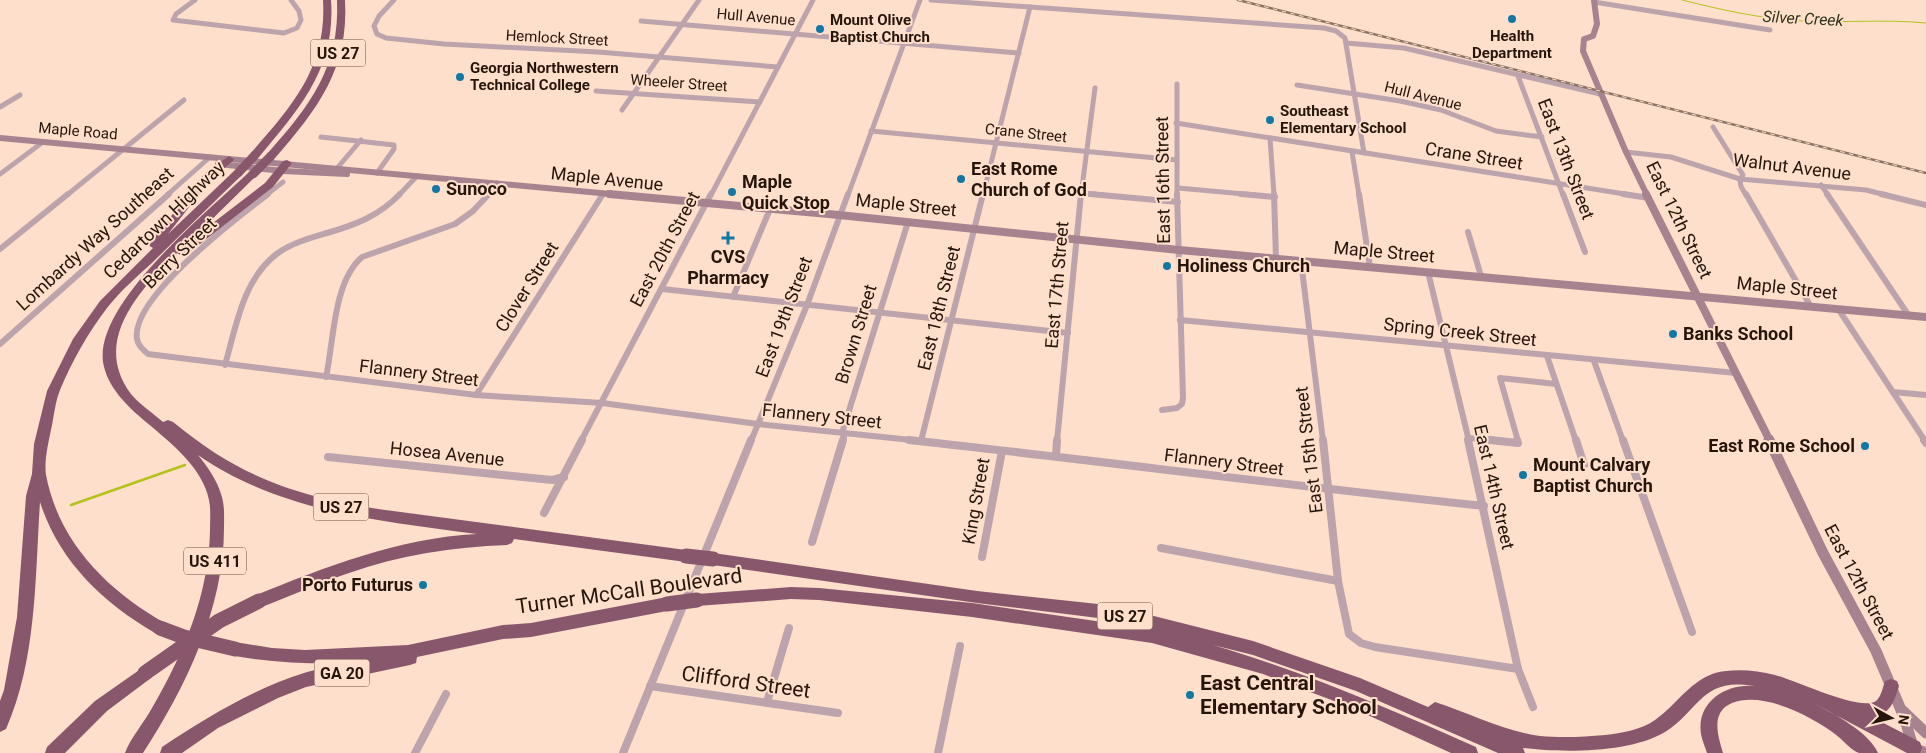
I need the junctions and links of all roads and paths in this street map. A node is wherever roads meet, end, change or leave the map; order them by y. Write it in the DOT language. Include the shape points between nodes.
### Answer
graph roads {
  1 [pos="194,0"];
  2 [pos="291,0"];
  3 [pos="327,0"];
  4 [pos="342,0"];
  5 [pos="394,0"];
  6 [pos="698,0"];
  7 [pos="813,0"];
  8 [pos="920,0"];
  9 [pos="931,0"];
  10 [pos="970,1"];
  11 [pos="1594,1"];
  12 [pos="1030,7"];
  13 [pos="641,21"];
  14 [pos="682,24"];
  15 [pos="1770,30"];
  16 [pos="796,33"];
  17 [pos="905,43"];
  18 [pos="1346,43"];
  19 [pos="1019,53"];
  20 [pos="658,57"];
  21 [pos="778,66"];
  22 [pos="1518,76"];
  23 [pos="1176,84"];
  24 [pos="1297,85"];
  25 [pos="1095,88"];
  26 [pos="596,91"];
  27 [pos="632,92"];
  28 [pos="20,94"];
  29 [pos="1355,94"];
  30 [pos="1600,94"];
  31 [pos="184,100"];
  32 [pos="760,102"];
  33 [pos="0,107"];
  34 [pos="622,110"];
  35 [pos="1176,123"];
  36 [pos="1713,127"];
  37 [pos="871,132"];
  38 [pos="321,137"];
  39 [pos="1542,137"];
  40 [pos="0,138"];
  41 [pos="1270,138"];
  42 [pos="360,140"];
  43 [pos="43,142"];
  44 [pos="996,142"];
  45 [pos="124,149"];
  46 [pos="1352,152"];
  47 [pos="1626,152"];
  48 [pos="1086,153"];
  49 [pos="1364,153"];
  50 [pos="255,158"];
  51 [pos="207,159"];
  52 [pos="1178,160"];
  53 [pos="225,161"];
  54 [pos="285,167"];
  55 [pos="252,170"];
  56 [pos="335,171"];
  57 [pos="375,173"];
  58 [pos="0,174"];
  59 [pos="417,176"];
  60 [pos="1740,179"];
  61 [pos="283,182"];
  62 [pos="497,183"];
  63 [pos="1559,184"];
  64 [pos="1821,185"];
  65 [pos="1178,188"];
  66 [pos="1080,193"];
  67 [pos="603,194"];
  68 [pos="1275,196"];
  69 [pos="1649,198"];
  70 [pos="1178,202"];
  71 [pos="706,204"];
  72 [pos="1926,204"];
  73 [pos="770,209"];
  74 [pos="838,215"];
  75 [pos="908,222"];
  76 [pos="975,228"];
  77 [pos="1468,232"];
  78 [pos="1077,238"];
  79 [pos="0,249"];
  80 [pos="1179,250"];
  81 [pos="1585,252"];
  82 [pos="1276,258"];
  83 [pos="1301,261"];
  84 [pos="1370,267"];
  85 [pos="1428,272"];
  86 [pos="1481,276"];
  87 [pos="126,281"];
  88 [pos="662,289"];
  89 [pos="134,293"];
  90 [pos="1695,295"];
  91 [pos="733,297"];
  92 [pos="807,305"];
  93 [pos="1811,307"];
  94 [pos="1839,310"];
  95 [pos="879,312"];
  96 [pos="1909,316"];
  97 [pos="1926,317"];
  98 [pos="952,320"];
  99 [pos="1180,320"];
  100 [pos="1068,333"];
  101 [pos="1310,333"];
  102 [pos="0,344"];
  103 [pos="1446,346"];
  104 [pos="1547,356"];
  105 [pos="156,357"];
  106 [pos="1594,361"];
  107 [pos="225,365"];
  108 [pos="1736,373"];
  109 [pos="326,377"];
  110 [pos="1556,384"];
  111 [pos="121,388"];
  112 [pos="1893,392"];
  113 [pos="476,395"];
  114 [pos="1926,395"];
  115 [pos="602,404"];
  116 [pos="1162,410"];
  117 [pos="758,424"];
  118 [pos="842,433"];
  119 [pos="1468,438"];
  120 [pos="921,442"];
  121 [pos="1926,443"];
  122 [pos="1002,451"];
  123 [pos="1056,456"];
  124 [pos="328,457"];
  125 [pos="1584,465"];
  126 [pos="40,474"];
  127 [pos="564,477"];
  128 [pos="1329,490"];
  129 [pos="1484,506"];
  130 [pos="544,513"];
  131 [pos="812,542"];
  132 [pos="592,544"];
  133 [pos="1161,548"];
  134 [pos="982,557"];
  135 [pos="1338,581"];
  136 [pos="790,628"];
  137 [pos="531,630"];
  138 [pos="1692,632"];
  139 [pos="960,646"];
  140 [pos="1518,669"];
  141 [pos="650,686"];
  142 [pos="1360,686"];
  143 [pos="1891,686"];
  144 [pos="446,694"];
  145 [pos="767,702"];
  146 [pos="1831,705"];
  147 [pos="1533,707"];
  148 [pos="1900,707"];
  149 [pos="838,712"];
  150 [pos="1400,723"];
  151 [pos="0,724"];
  152 [pos="1926,734"];
  153 [pos="1870,751"];
  154 [pos="1918,751"];
  155 [pos="52,753"];
  156 [pos="134,753"];
  157 [pos="168,753"];
  158 [pos="415,753"];
  159 [pos="623,753"];
  160 [pos="938,753"];
  161 [pos="1447,753"];
  162 [pos="1470,753"];
  163 [pos="1517,753"];
  164 [pos="1715,753"];
  1 -- 2 [label="street" via="173,20 284,33 294,31 301,20 300,10"];
  3 -- 50 [label="highway, Cedartown Highway / US 27" via="329,13 325,46 311,81 302,98"];
  4 -- 55 [label="highway, Cedartown Highway / US 27, bridge" via="340,46 314,102 271,156"];
  5 -- 20 [label="street, Hemlock Street" via="378,16 374,26 377,34 386,38"];
  6 -- 14 [label="street"];
  7 -- 16 [label="street, East 20th Street"];
  8 -- 17 [label="street, East 19th Street"];
  9 -- 10 [label="street"];
  10 -- 12 [label="street"];
  11 -- 15 [label="street"];
  11 -- 30 [label="main road, East 12th Street" via="1597,27 1593,36 1584,39 1583,51"];
  12 -- 18 [label="street" via="1324,28 1342,34"];
  12 -- 19 [label="street, East 18th Street"];
  13 -- 14 [label="street, Hull Avenue"];
  14 -- 16 [label="street, Hull Avenue"];
  14 -- 20 [label="street"];
  16 -- 17 [label="street, Hull Avenue"];
  16 -- 21 [label="street, East 20th Street"];
  17 -- 19 [label="street, Hull Avenue"];
  17 -- 37 [label="street, East 19th Street"];
  18 -- 22 [label="street" via="1404,48"];
  18 -- 29 [label="street"];
  19 -- 44 [label="street, East 18th Street"];
  20 -- 21 [label="street, Hemlock Street"];
  20 -- 27 [label="street"];
  21 -- 32 [label="street, East 20th Street"];
  22 -- 30 [label="street"];
  22 -- 39 [label="street, East 13th Street"];
  23 -- 35 [label="street, East 16th Street"];
  24 -- 29 [label="street, Hull Avenue"];
  25 -- 48 [label="street, East 17th Street"];
  26 -- 27 [label="street, Wheeler Street"];
  27 -- 32 [label="street, Wheeler Street"];
  27 -- 34 [label="street"];
  28 -- 33 [label="street"];
  29 -- 39 [label="street, Hull Avenue" via="1430,108 1496,131"];
  29 -- 49 [label="street"];
  30 -- 47 [label="main road, East 12th Street"];
  31 -- 45 [label="street"];
  32 -- 71 [label="street, East 20th Street"];
  35 -- 41 [label="street, Crane Street"];
  35 -- 52 [label="street, East 16th Street"];
  36 -- 60 [label="street" via="1743,176"];
  37 -- 44 [label="street, Crane Street"];
  37 -- 74 [label="street, East 19th Street"];
  38 -- 42 [label="street"];
  39 -- 63 [label="street, East 13th Street"];
  40 -- 43 [label="main road, Maple Road"];
  41 -- 46 [label="street, Crane Street"];
  41 -- 68 [label="street"];
  42 -- 56 [label="street"];
  42 -- 57 [label="street" via="394,145"];
  43 -- 45 [label="main road, Maple Road"];
  43 -- 58 [label="street"];
  44 -- 48 [label="street, Crane Street"];
  44 -- 76 [label="street, East 18th Street"];
  45 -- 51 [label="main road, Maple Road" via="154,152 178,159"];
  45 -- 79 [label="street"];
  46 -- 49 [label="street, Crane Street"];
  46 -- 84 [label="street"];
  47 -- 60 [label="street, Walnut Avenue" via="1671,157"];
  47 -- 69 [label="main road, East 12th Street"];
  48 -- 52 [label="street, Crane Street"];
  48 -- 66 [label="street, East 17th Street"];
  49 -- 63 [label="street, Crane Street"];
  50 -- 53 [label="main road, Maple Road"];
  50 -- 54 [label="main road, Maple Avenue"];
  50 -- 87 [label="highway, Cedartown Highway / US 27, bridge"];
  51 -- 53 [label="main road, Maple Road"];
  51 -- 102 [label="street, Lombardy Way Southeast"];
  52 -- 65 [label="street, East 16th Street"];
  53 -- 55 [label="main road, Maple Road"];
  53 -- 87 [label="highway" via="208,176"];
  54 -- 55 [label="main road, Maple Avenue"];
  54 -- 56 [label="main road, Maple Avenue"];
  54 -- 89 [label="highway" via="269,184"];
  55 -- 89 [label="highway, Cedartown Highway / US 27"];
  56 -- 57 [label="main road, Maple Avenue"];
  57 -- 59 [label="main road, Maple Avenue"];
  59 -- 62 [label="main road, Maple Avenue"];
  59 -- 107 [label="street" via="395,201 374,216 295,243 268,262 254,280"];
  60 -- 64 [label="street, Walnut Avenue"];
  60 -- 93 [label="street"];
  61 -- 105 [label="street, Berry Street" via="181,267 155,296 136,330 141,348"];
  62 -- 67 [label="main road, Maple Avenue"];
  62 -- 109 [label="street" via="485,199 455,224 362,257 356,262 350,270 338,309"];
  63 -- 69 [label="street, Crane Street"];
  63 -- 81 [label="street, East 13th Street"];
  64 -- 72 [label="street, Walnut Avenue" via="1878,192"];
  64 -- 96 [label="street"];
  65 -- 68 [label="street"];
  65 -- 70 [label="street, East 16th Street"];
  66 -- 70 [label="street"];
  66 -- 78 [label="street, East 17th Street"];
  67 -- 71 [label="main road, Maple Avenue"];
  67 -- 113 [label="street, Clover Street"];
  68 -- 82 [label="street"];
  69 -- 90 [label="main road, East 12th Street"];
  70 -- 80 [label="street, East 16th Street"];
  71 -- 73 [label="main road, Maple Avenue"];
  71 -- 88 [label="street, East 20th Street"];
  73 -- 74 [label="main road, Maple Avenue"];
  73 -- 91 [label="street"];
  74 -- 75 [label="main road, Maple Street"];
  74 -- 92 [label="street, East 19th Street"];
  75 -- 76 [label="main road, Maple Street"];
  75 -- 95 [label="street, Brown Street"];
  76 -- 78 [label="main road, Maple Street"];
  76 -- 98 [label="street, East 18th Street"];
  77 -- 86 [label="street"];
  78 -- 80 [label="main road, Maple Street"];
  78 -- 100 [label="street, East 17th Street"];
  80 -- 82 [label="main road, Maple Street"];
  80 -- 99 [label="street, East 16th Street"];
  82 -- 83 [label="main road, Maple Street"];
  83 -- 84 [label="main road, Maple Street"];
  83 -- 101 [label="street, East 15th Street"];
  84 -- 85 [label="main road, Maple Street"];
  85 -- 86 [label="main road, Maple Street"];
  85 -- 103 [label="street, East 14th Street"];
  86 -- 90 [label="main road, Maple Street"];
  87 -- 126 [label="highway, Cedartown Highway / US 27" via="104,304 79,339 53,391 41,444"];
  88 -- 91 [label="street"];
  88 -- 115 [label="street, East 20th Street"];
  89 -- 111 [label="highway, Cedartown Highway / US 27" via="121,314 109,357"];
  90 -- 93 [label="main road, Maple Street"];
  90 -- 108 [label="main road, East 12th Street"];
  91 -- 92 [label="street"];
  92 -- 95 [label="street"];
  92 -- 117 [label="street, East 19th Street"];
  93 -- 94 [label="main road, Maple Street"];
  94 -- 96 [label="main road, Maple Street"];
  94 -- 112 [label="street"];
  95 -- 98 [label="street"];
  95 -- 118 [label="street, Brown Street"];
  96 -- 97 [label="main road, Maple Street"];
  98 -- 100 [label="street"];
  98 -- 120 [label="street, East 18th Street"];
  99 -- 101 [label="street, Spring Creek Street"];
  99 -- 116 [label="street, East 16th Street" via="1182,404"];
  100 -- 123 [label="street, East 17th Street"];
  101 -- 103 [label="street, Spring Creek Street"];
  101 -- 128 [label="street, East 15th Street"];
  103 -- 104 [label="street, Spring Creek Street"];
  103 -- 119 [label="street, East 14th Street"];
  104 -- 106 [label="street, Spring Creek Street"];
  104 -- 110 [label="street"];
  105 -- 107 [label="street, Flannery Street"];
  106 -- 108 [label="street, Spring Creek Street"];
  106 -- 138 [label="street"];
  107 -- 109 [label="street, Flannery Street"];
  108 -- 143 [label="main road, East 12th Street"];
  109 -- 113 [label="street, Flannery Street"];
  110 -- 119 [label="street" via="1500,378 1518,443"];
  110 -- 125 [label="street"];
  111 -- 132 [label="highway, Turner McCall Boulevard / US 27" via="213,458 242,475 290,495 370,512"];
  111 -- 156 [label="highway, US 411" via="128,399 191,456 204,472 214,492 217,513 214,573 204,608 183,662"];
  112 -- 114 [label="street"];
  112 -- 121 [label="street"];
  113 -- 115 [label="street, Flannery Street"];
  115 -- 117 [label="street, Flannery Street"];
  115 -- 127 [label="street, East 20th Street"];
  117 -- 118 [label="street, Flannery Street"];
  117 -- 141 [label="street, East 19th Street"];
  118 -- 120 [label="street, Flannery Street"];
  118 -- 131 [label="street, Brown Street" via="844,438"];
  119 -- 129 [label="street, East 14th Street"];
  120 -- 122 [label="street, Flannery Street"];
  122 -- 123 [label="street, Flannery Street"];
  122 -- 134 [label="street, King Street"];
  123 -- 128 [label="street, Flannery Street"];
  124 -- 127 [label="street, Hosea Avenue" via="552,480"];
  126 -- 137 [label="highway, Turner McCall Boulevard / US 27, bridge" via="49,510 78,563 115,600 139,617 184,637 272,654 377,655 408,652 503,632"];
  126 -- 151 [label="highway" via="33,496 25,617 12,690"];
  127 -- 130 [label="street, East 20th Street"];
  128 -- 129 [label="street, Flannery Street"];
  128 -- 135 [label="street, East 15th Street"];
  129 -- 140 [label="street, East 14th Street"];
  132 -- 142 [label="highway, Turner McCall Boulevard / US 27, bridge" via="1098,611 1253,648"];
  132 -- 155 [label="highway, bridge" via="482,539 407,549 365,560 258,601 219,621 145,673 101,706"];
  133 -- 135 [label="street"];
  135 -- 140 [label="street, East 15th Street" via="1349,634 1361,643"];
  136 -- 145 [label="street"];
  137 -- 150 [label="highway, Turner McCall Boulevard / US 27, bridge" via="667,604 791,593 981,611 1152,636 1207,650 1264,667 1356,702"];
  137 -- 157 [label="highway, GA 20" via="305,680 220,718"];
  139 -- 160 [label="street"];
  140 -- 147 [label="street, East 14th Street"];
  141 -- 145 [label="street, Clifford Street"];
  141 -- 159 [label="street, East 19th Street"];
  142 -- 146 [label="highway" via="1538,743 1598,744 1644,735 1671,719 1712,681 1722,679 1752,678 1779,683"];
  142 -- 163 [label="highway, Turner McCall Boulevard / US 27"];
  143 -- 146 [label="highway" via="1884,705 1879,708 1862,710"];
  143 -- 148 [label="main road, East 12th Street"];
  144 -- 158 [label="street"];
  145 -- 149 [label="street, Clifford Street"];
  146 -- 154 [label="highway"];
  148 -- 152 [label="main road"];
  148 -- 154 [label="main road, East 12th Street"];
  150 -- 161 [label="highway"];
  150 -- 162 [label="highway, Turner McCall Boulevard / US 27"];
  153 -- 164 [label="highway" via="1824,717 1783,698 1754,693 1728,696 1715,703 1710,712 1709,728"];
}
